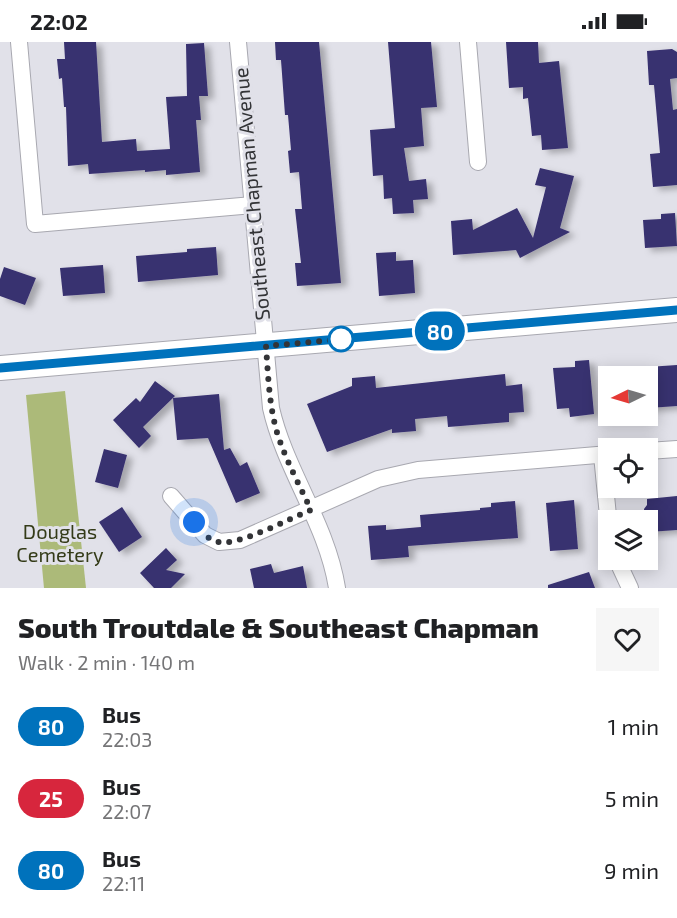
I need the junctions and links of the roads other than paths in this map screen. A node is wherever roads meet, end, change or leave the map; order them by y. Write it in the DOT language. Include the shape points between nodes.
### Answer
graph roads {
  1 [pos="19,42"];
  2 [pos="238,42"];
  3 [pos="468,42"];
  4 [pos="478,162"];
  5 [pos="253,205"];
  6 [pos="677,310"];
  7 [pos="266,346"];
  8 [pos="0,368"];
  9 [pos="677,449"];
  10 [pos="658,450"];
  11 [pos="598,456"];
  12 [pos="171,496"];
  13 [pos="311,510"];
  14 [pos="622,570"];
  15 [pos="337,588"];
  16 [pos="630,588"];
  1 -- 5 [label="street" via="35,224"];
  2 -- 5 [label="street, Southeast Chapman Avenue"];
  3 -- 4 [label="street"];
  5 -- 7 [label="street, Southeast Chapman Avenue"];
  6 -- 7 [label="main road"];
  7 -- 8 [label="main road"];
  7 -- 13 [label="street, Southeast Chapman Avenue" via="276,428"];
  9 -- 10 [label="street"];
  11 -- 13 [label="street" via="395,474"];
  12 -- 13 [label="street" via="205,535 219,542 240,540"];
  13 -- 15 [label="street, Southeast Chapman Avenue"];
  14 -- 16 [label="street"];
}
